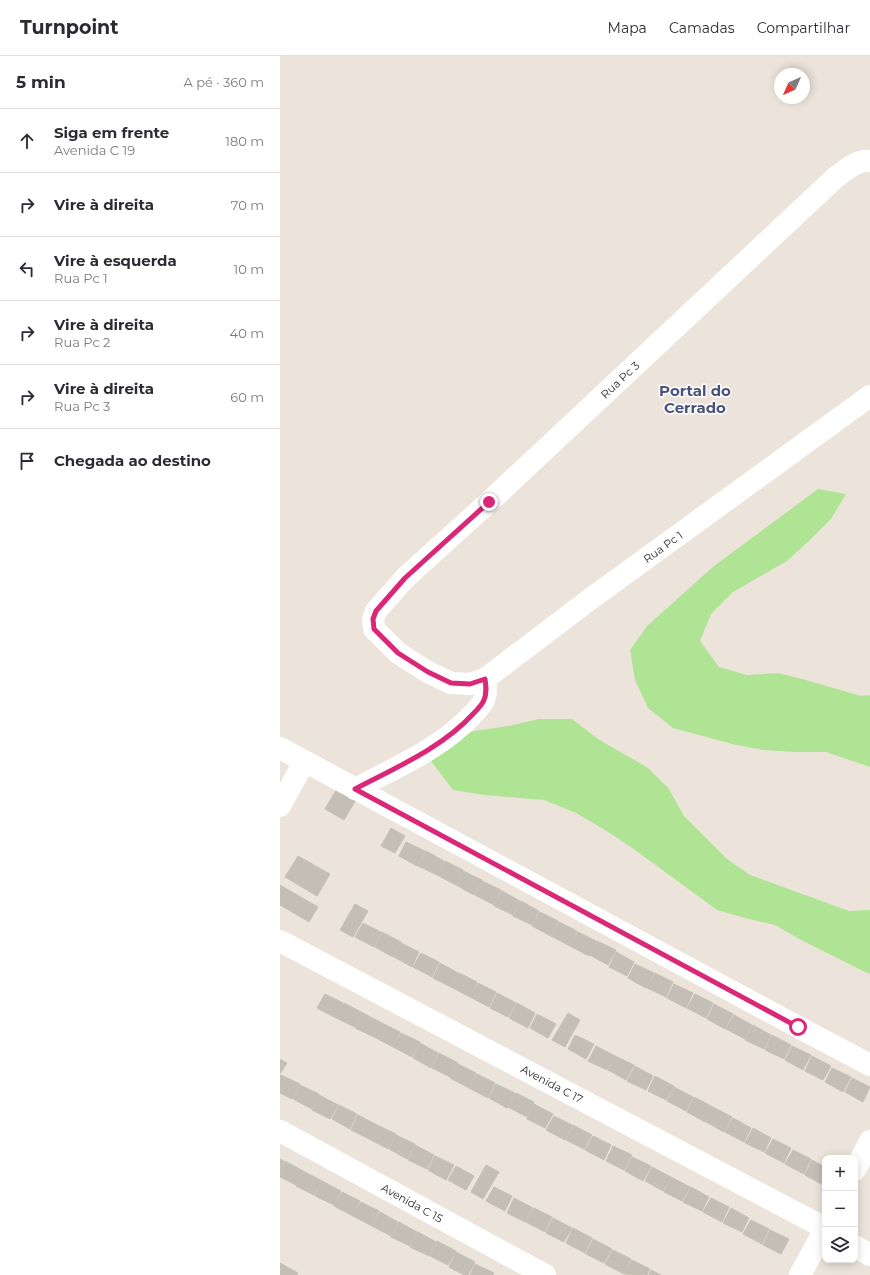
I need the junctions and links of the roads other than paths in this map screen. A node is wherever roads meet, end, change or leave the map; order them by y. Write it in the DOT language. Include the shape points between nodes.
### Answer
graph roads {
  1 [pos="870,160"];
  2 [pos="870,396"];
  3 [pos="485,679"];
  4 [pos="451,683"];
  5 [pos="280,748"];
  6 [pos="304,762"];
  7 [pos="355,789"];
  8 [pos="280,806"];
  9 [pos="280,941"];
  10 [pos="870,1065"];
  11 [pos="280,1131"];
  12 [pos="870,1141"];
  13 [pos="858,1164"];
  14 [pos="823,1227"];
  15 [pos="822,1234"];
  16 [pos="858,1248"];
  17 [pos="870,1255"];
  18 [pos="545,1275"];
  19 [pos="800,1275"];
  1 -- 4 [label="street, Rua Pc 3" via="856,164 835,178 405,578 376,611 373,619 374,629 398,653"];
  2 -- 3 [label="street, Rua Pc 1"];
  3 -- 4 [label="street, Rua Pc 1" via="470,684"];
  3 -- 7 [label="street" via="484,700 463,726 440,744"];
  5 -- 6 [label="street"];
  6 -- 7 [label="street"];
  6 -- 8 [label="street"];
  7 -- 10 [label="street"];
  9 -- 14 [label="street, Avenida C 17"];
  11 -- 18 [label="street, Avenida C 15"];
  12 -- 13 [label="street"];
  15 -- 19 [label="street"];
  16 -- 17 [label="street"];
}
